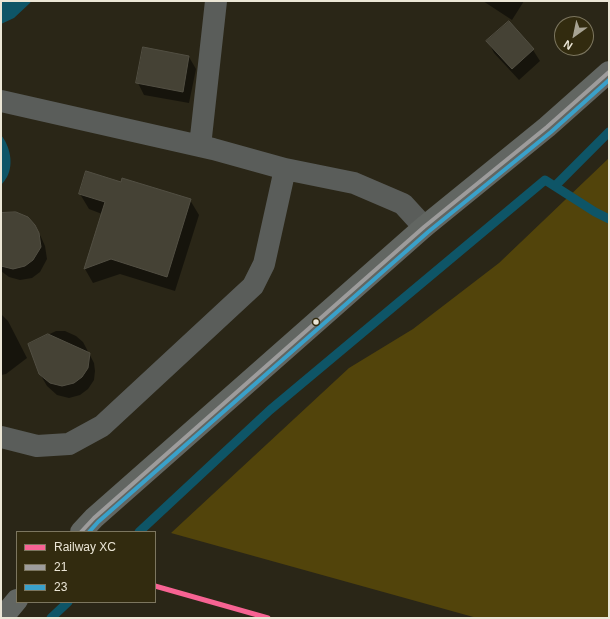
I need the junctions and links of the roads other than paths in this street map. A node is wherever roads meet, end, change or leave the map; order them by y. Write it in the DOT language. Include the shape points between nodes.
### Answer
graph roads {
  1 [pos="216,1"];
  2 [pos="609,72"];
  3 [pos="1,101"];
  4 [pos="200,146"];
  5 [pos="285,169"];
  6 [pos="424,227"];
  7 [pos="1,437"];
  8 [pos="82,531"];
  9 [pos="16,601"];
  10 [pos="2,618"];
  1 -- 4 [label="lane"];
  2 -- 6 [label="main road" via="547,127"];
  3 -- 4 [label="lane"];
  4 -- 5 [label="lane"];
  5 -- 6 [label="lane" via="354,183 403,204"];
  5 -- 7 [label="lane" via="264,264 253,286 102,426 70,444 37,446"];
  6 -- 8 [label="main road"];
  9 -- 10 [label="main road"];
}
